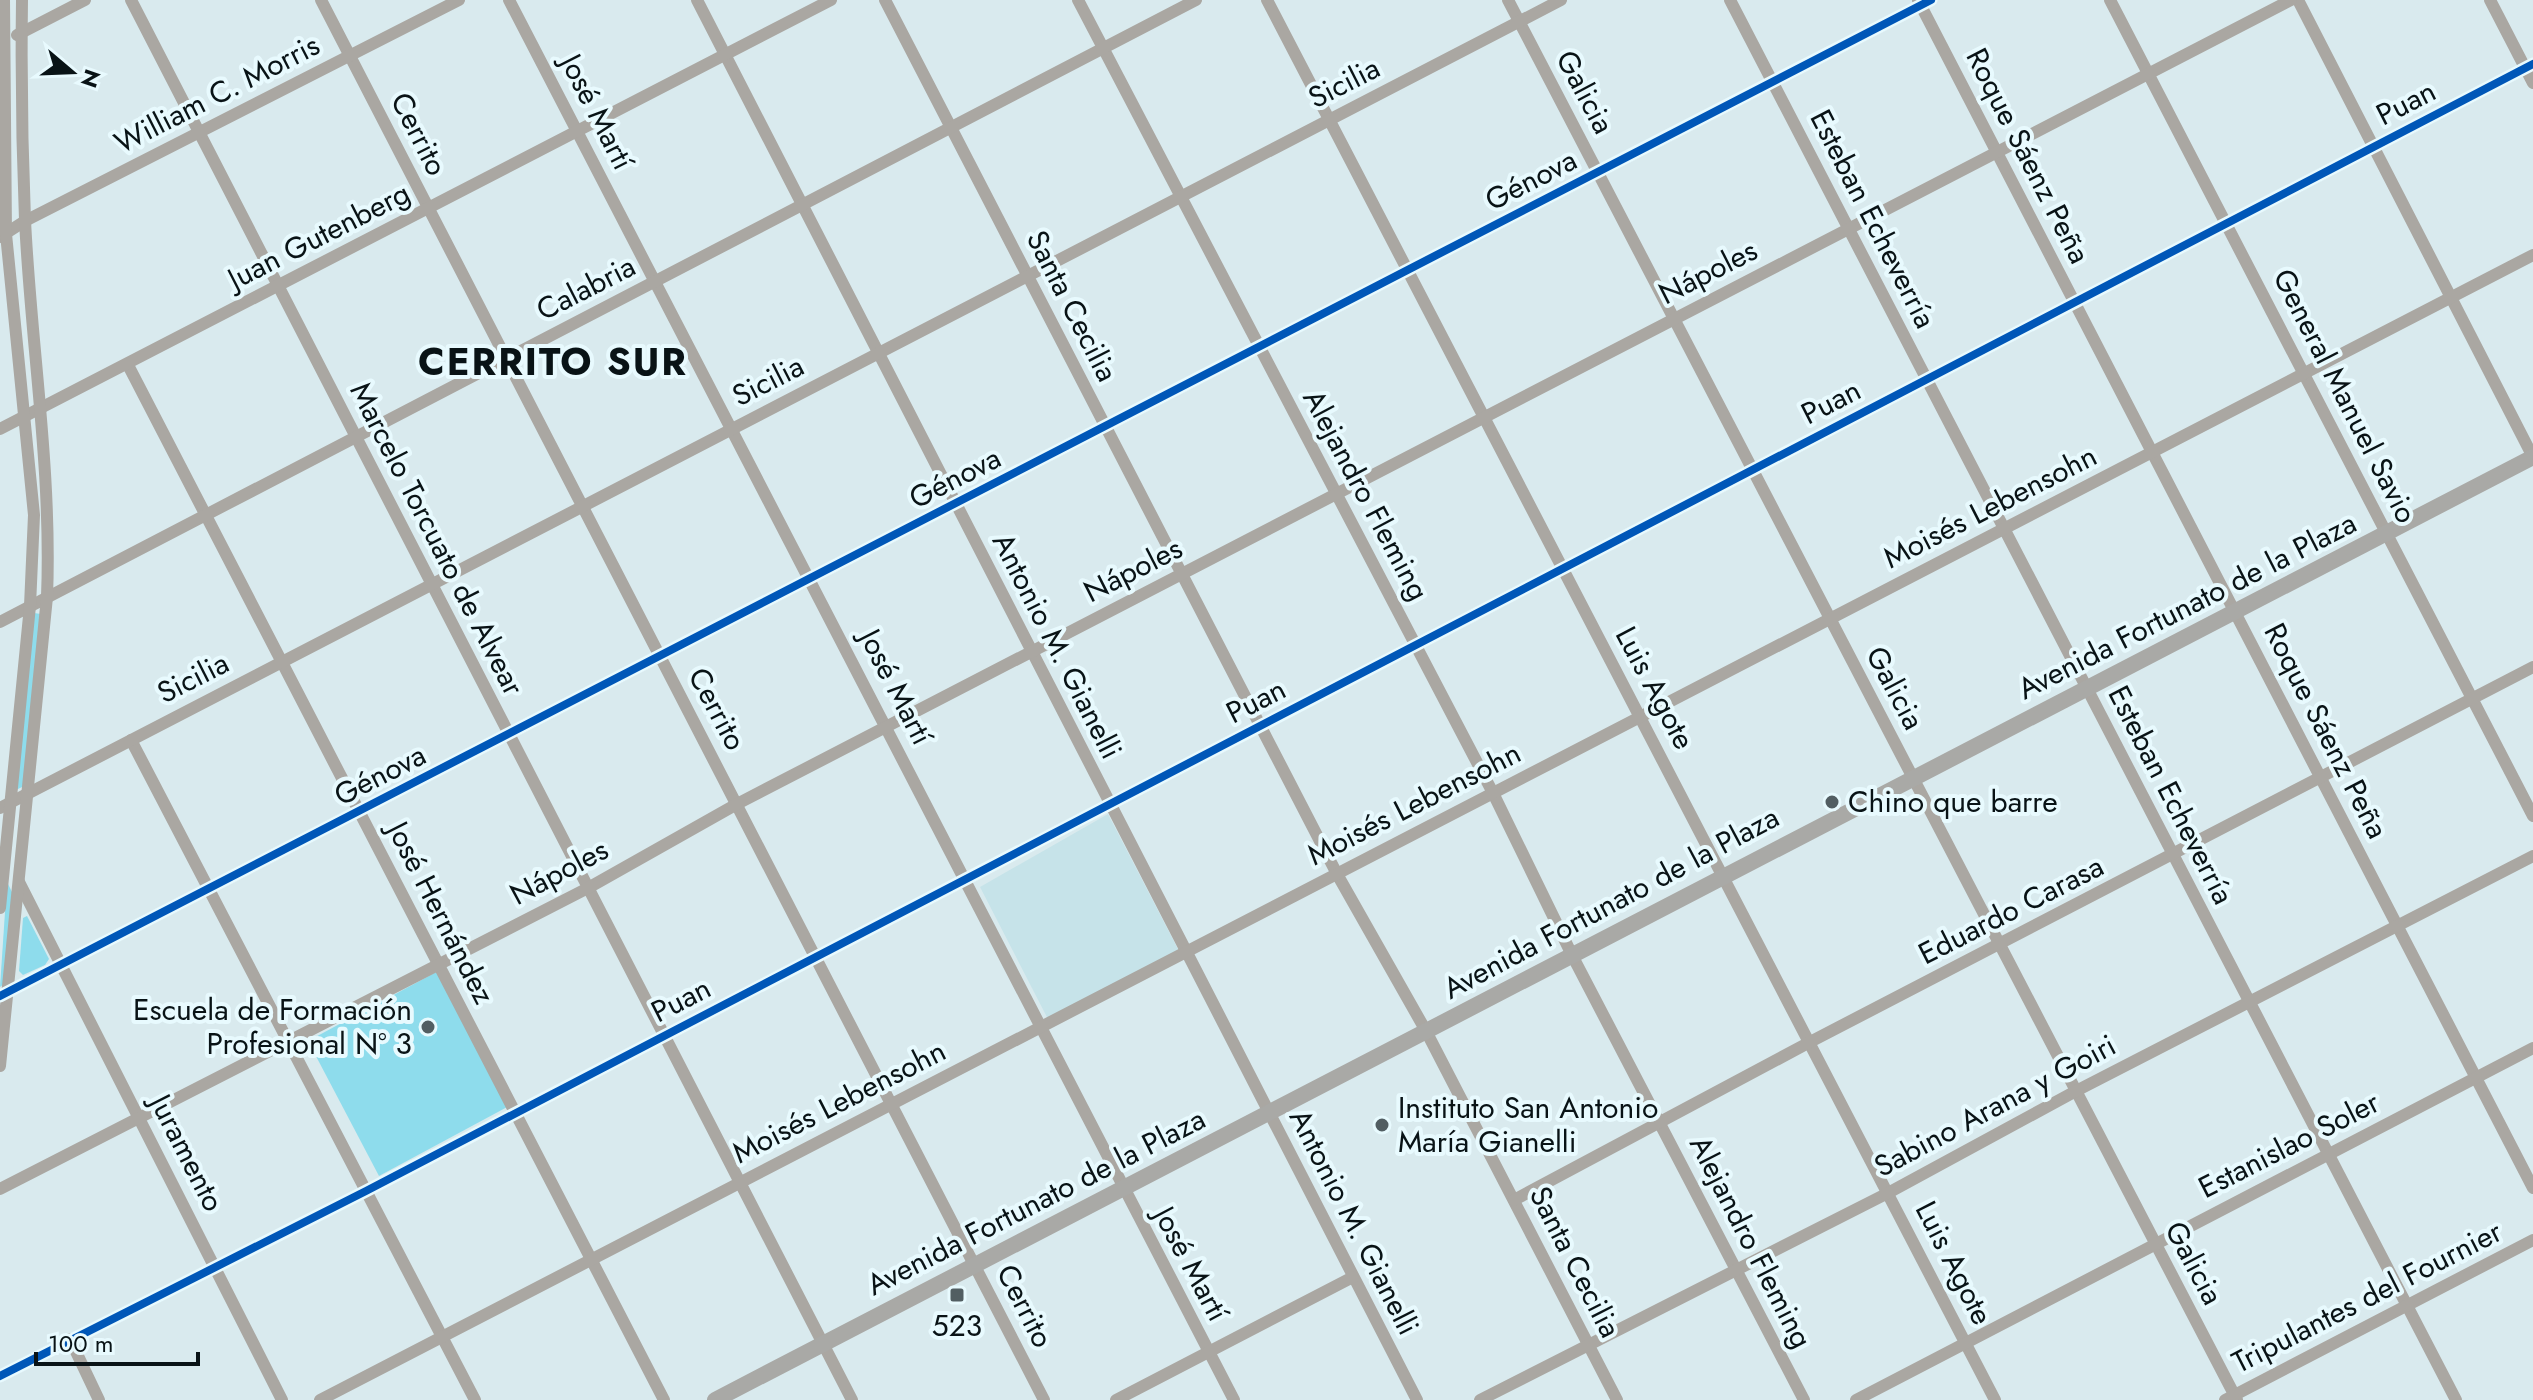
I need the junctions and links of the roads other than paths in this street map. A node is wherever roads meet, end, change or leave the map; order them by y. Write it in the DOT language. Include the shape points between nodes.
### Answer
graph roads {
  1 [pos="4,0"];
  2 [pos="22,0"];
  3 [pos="85,0"];
  4 [pos="131,0"];
  5 [pos="321,0"];
  6 [pos="459,0"];
  7 [pos="509,0"];
  8 [pos="697,0"];
  9 [pos="831,0"];
  10 [pos="885,0"];
  11 [pos="1078,0"];
  12 [pos="1196,0"];
  13 [pos="1267,0"];
  14 [pos="1508,0"];
  15 [pos="1561,0"];
  16 [pos="1730,0"];
  17 [pos="2110,0"];
  18 [pos="2291,0"];
  19 [pos="2298,0"];
  20 [pos="2490,0"];
  21 [pos="1923,2"];
  22 [pos="1519,22"];
  23 [pos="22,32"];
  24 [pos="2,42"];
  25 [pos="1103,48"];
  26 [pos="725,55"];
  27 [pos="350,56"];
  28 [pos="2529,66"];
  29 [pos="2148,74"];
  30 [pos="1773,82"];
  31 [pos="2533,83"];
  32 [pos="1330,120"];
  33 [pos="951,128"];
  34 [pos="199,132"];
  35 [pos="578,132"];
  36 [pos="2373,147"];
  37 [pos="1997,152"];
  38 [pos="1598,173"];
  39 [pos="1181,197"];
  40 [pos="801,205"];
  41 [pos="429,209"];
  42 [pos="25,221"];
  43 [pos="2227,225"];
  44 [pos="1849,229"];
  45 [pos="3,236"];
  46 [pos="2533,255"];
  47 [pos="1408,271"];
  48 [pos="1027,276"];
  49 [pos="655,281"];
  50 [pos="278,287"];
  51 [pos="2451,298"];
  52 [pos="2075,303"];
  53 [pos="1674,319"];
  54 [pos="1260,347"];
  55 [pos="877,354"];
  56 [pos="506,359"];
  57 [pos="128,365"];
  58 [pos="2304,374"];
  59 [pos="1927,380"];
  60 [pos="41,407"];
  61 [pos="25,416"];
  62 [pos="1485,417"];
  63 [pos="1106,427"];
  64 [pos="0,429"];
  65 [pos="732,429"];
  66 [pos="356,437"];
  67 [pos="2152,452"];
  68 [pos="2533,457"];
  69 [pos="1752,470"];
  70 [pos="1336,494"];
  71 [pos="955,505"];
  72 [pos="583,506"];
  73 [pos="206,515"];
  74 [pos="2004,529"];
  75 [pos="2387,534"];
  76 [pos="1564,568"];
  77 [pos="1182,574"];
  78 [pos="811,580"];
  79 [pos="431,584"];
  80 [pos="47,597"];
  81 [pos="30,606"];
  82 [pos="2235,612"];
  83 [pos="1830,619"];
  84 [pos="0,622"];
  85 [pos="1416,645"];
  86 [pos="1031,652"];
  87 [pos="661,657"];
  88 [pos="281,662"];
  89 [pos="2533,667"];
  90 [pos="2087,688"];
  91 [pos="2472,699"];
  92 [pos="1641,717"];
  93 [pos="887,726"];
  94 [pos="1260,726"];
  95 [pos="509,736"];
  96 [pos="131,740"];
  97 [pos="2321,778"];
  98 [pos="1913,779"];
  99 [pos="1493,793"];
  100 [pos="27,794"];
  101 [pos="737,804"];
  102 [pos="1109,804"];
  103 [pos="5,806"];
  104 [pos="360,813"];
  105 [pos="2533,816"];
  106 [pos="3,850"];
  107 [pos="2173,855"];
  108 [pos="2533,856"];
  109 [pos="1337,874"];
  110 [pos="1724,875"];
  111 [pos="966,879"];
  112 [pos="18,881"];
  113 [pos="588,888"];
  114 [pos="210,890"];
  115 [pos="0,908"];
  116 [pos="2397,925"];
  117 [pos="2000,946"];
  118 [pos="1186,952"];
  119 [pos="815,957"];
  120 [pos="1573,957"];
  121 [pos="439,965"];
  122 [pos="61,966"];
  123 [pos="4,994"];
  124 [pos="2249,1002"];
  125 [pos="1040,1028"];
  126 [pos="1426,1031"];
  127 [pos="664,1036"];
  128 [pos="289,1042"];
  129 [pos="1810,1042"];
  130 [pos="2533,1048"];
  131 [pos="0,1066"];
  132 [pos="2476,1077"];
  133 [pos="2076,1091"];
  134 [pos="892,1104"];
  135 [pos="515,1113"];
  136 [pos="1268,1113"];
  137 [pos="139,1115"];
  138 [pos="1660,1124"];
  139 [pos="2328,1154"];
  140 [pos="739,1183"];
  141 [pos="1122,1188"];
  142 [pos="2533,1188"];
  143 [pos="0,1189"];
  144 [pos="366,1191"];
  145 [pos="1888,1193"];
  146 [pos="1514,1200"];
  147 [pos="2533,1240"];
  148 [pos="2155,1244"];
  149 [pos="591,1260"];
  150 [pos="975,1265"];
  151 [pos="216,1266"];
  152 [pos="1735,1268"];
  153 [pos="1353,1277"];
  154 [pos="2407,1306"];
  155 [pos="442,1337"];
  156 [pos="70,1339"];
  157 [pos="1965,1343"];
  158 [pos="1588,1344"];
  159 [pos="822,1345"];
  160 [pos="1208,1352"];
  161 [pos="0,1376"];
  162 [pos="2232,1398"];
  163 [pos="99,1400"];
  164 [pos="282,1400"];
  165 [pos="320,1400"];
  166 [pos="475,1400"];
  167 [pos="664,1400"];
  168 [pos="715,1400"];
  169 [pos="852,1400"];
  170 [pos="1044,1400"];
  171 [pos="1116,1400"];
  172 [pos="1234,1400"];
  173 [pos="1417,1400"];
  174 [pos="1480,1400"];
  175 [pos="1617,1400"];
  176 [pos="1804,1400"];
  177 [pos="1856,1400"];
  178 [pos="1995,1400"];
  179 [pos="2456,1400"];
  1 -- 24 [label="street"];
  2 -- 23 [label="street"];
  3 -- 23 [label="street"];
  4 -- 34 [label="street, Marcelo Torcuato de Alvear"];
  5 -- 27 [label="street, Cerrito"];
  6 -- 27 [label="street, William C. Morris"];
  7 -- 35 [label="street, José Martí"];
  8 -- 26 [label="street, Antonio M. Gianelli"];
  9 -- 26 [label="street, Juan Gutenberg"];
  10 -- 33 [label="street, Santa Cecilia"];
  11 -- 25 [label="street, Alejandro Fleming"];
  12 -- 25 [label="street, Calabria"];
  13 -- 32 [label="street, Luis Agote"];
  14 -- 22 [label="street, Galicia"];
  15 -- 22 [label="street, Sicilia"];
  16 -- 30 [label="street, Esteban Echeverría"];
  17 -- 29 [label="street, General Manuel Savio"];
  18 -- 29 [label="street, Nápoles"];
  19 -- 36 [label="street"];
  20 -- 28 [label="street"];
  21 -- 30 [label="street, Génova"];
  21 -- 37 [label="street, Roque Sáenz Peña"];
  22 -- 32 [label="street, Sicilia"];
  22 -- 38 [label="street, Galicia"];
  23 -- 24 [label="street"];
  23 -- 42 [label="street"];
  24 -- 45 [label="street"];
  25 -- 33 [label="street, Calabria"];
  25 -- 39 [label="street, Alejandro Fleming"];
  26 -- 35 [label="street, Juan Gutenberg"];
  26 -- 40 [label="street, Antonio M. Gianelli"];
  27 -- 34 [label="street, William C. Morris"];
  27 -- 41 [label="street, Cerrito"];
  28 -- 31 [label="street"];
  28 -- 36 [label="street, Puan"];
  29 -- 37 [label="street, Nápoles"];
  29 -- 43 [label="street, General Manuel Savio"];
  30 -- 38 [label="street, Génova"];
  30 -- 44 [label="street, Esteban Echeverría"];
  32 -- 39 [label="street, Sicilia"];
  32 -- 47 [label="street, Luis Agote"];
  33 -- 40 [label="street, Calabria"];
  33 -- 48 [label="street, Santa Cecilia"];
  34 -- 42 [label="street, William C. Morris"];
  34 -- 50 [label="street, Marcelo Torcuato de Alvear"];
  35 -- 41 [label="street, Juan Gutenberg"];
  35 -- 49 [label="street, José Martí"];
  36 -- 43 [label="street, Puan"];
  36 -- 51 [label="street"];
  37 -- 44 [label="street, Nápoles"];
  37 -- 52 [label="street, Roque Sáenz Peña"];
  38 -- 47 [label="street, Génova"];
  38 -- 53 [label="street, Galicia"];
  39 -- 48 [label="street, Sicilia"];
  39 -- 54 [label="street, Alejandro Fleming"];
  40 -- 49 [label="street, Calabria"];
  40 -- 55 [label="street, Antonio M. Gianelli"];
  41 -- 50 [label="street, Juan Gutenberg"];
  41 -- 56 [label="street, Cerrito"];
  42 -- 45 [label="street, William C. Morris"];
  42 -- 60 [label="street"];
  43 -- 52 [label="street, Puan"];
  43 -- 58 [label="street, General Manuel Savio"];
  44 -- 53 [label="street, Nápoles"];
  44 -- 59 [label="street, Esteban Echeverría"];
  45 -- 61 [label="street"];
  46 -- 51 [label="street, Moisés Lebensohn"];
  47 -- 54 [label="street, Génova"];
  47 -- 62 [label="street, Luis Agote"];
  48 -- 55 [label="street, Sicilia"];
  48 -- 63 [label="street, Santa Cecilia"];
  49 -- 56 [label="street, Calabria"];
  49 -- 65 [label="street, José Martí"];
  50 -- 57 [label="street, Juan Gutenberg"];
  50 -- 66 [label="street, Marcelo Torcuato de Alvear"];
  51 -- 58 [label="street, Moisés Lebensohn"];
  51 -- 68 [label="street"];
  52 -- 59 [label="street, Puan"];
  52 -- 67 [label="street, Roque Sáenz Peña"];
  53 -- 62 [label="street, Nápoles"];
  53 -- 69 [label="street, Galicia"];
  54 -- 63 [label="street, Génova"];
  54 -- 70 [label="street, Alejandro Fleming"];
  55 -- 65 [label="street, Sicilia"];
  55 -- 71 [label="street, Antonio M. Gianelli"];
  56 -- 66 [label="street, Calabria"];
  56 -- 72 [label="street, Cerrito"];
  57 -- 60 [label="street, Juan Gutenberg"];
  57 -- 73 [label="street, José Hernández"];
  58 -- 67 [label="street, Moisés Lebensohn"];
  58 -- 75 [label="street, General Manuel Savio"];
  59 -- 69 [label="street, Puan"];
  59 -- 74 [label="street, Esteban Echeverría"];
  60 -- 61 [label="street, Juan Gutenberg"];
  60 -- 80 [label="street" via="49,507"];
  61 -- 64 [label="street, Juan Gutenberg"];
  61 -- 81 [label="street" via="33,493"];
  62 -- 70 [label="street, Nápoles"];
  62 -- 76 [label="street, Luis Agote"];
  63 -- 71 [label="street, Génova"];
  63 -- 77 [label="street, Santa Cecilia"];
  65 -- 72 [label="street, Sicilia"];
  65 -- 78 [label="street, José Martí"];
  66 -- 73 [label="street, Calabria"];
  66 -- 79 [label="street, Marcelo Torcuato de Alvear"];
  67 -- 74 [label="street, Moisés Lebensohn"];
  67 -- 82 [label="street, Roque Sáenz Peña"];
  68 -- 75 [label="main road, Avenida Fortunato de la Plaza"];
  69 -- 76 [label="street, Puan"];
  69 -- 83 [label="street, Galicia"];
  70 -- 77 [label="street, Nápoles"];
  70 -- 85 [label="street, Alejandro Fleming"];
  71 -- 78 [label="street, Génova"];
  71 -- 86 [label="street, Antonio M. Gianelli"];
  72 -- 79 [label="street, Sicilia"];
  72 -- 87 [label="street, Cerrito"];
  73 -- 80 [label="street, Calabria"];
  73 -- 88 [label="street, José Hernández"];
  74 -- 83 [label="street, Moisés Lebensohn"];
  74 -- 90 [label="street, Esteban Echeverría"];
  75 -- 82 [label="main road, Avenida Fortunato de la Plaza"];
  75 -- 91 [label="street, General Manuel Savio"];
  76 -- 85 [label="street, Puan"];
  76 -- 92 [label="street, Luis Agote"];
  77 -- 86 [label="street, Nápoles"];
  77 -- 94 [label="street, Santa Cecilia"];
  78 -- 87 [label="street, Génova"];
  78 -- 93 [label="street, José Martí"];
  79 -- 88 [label="street, Sicilia"];
  79 -- 95 [label="street, Marcelo Torcuato de Alvear"];
  80 -- 81 [label="street, Calabria"];
  80 -- 100 [label="street"];
  81 -- 84 [label="street, Calabria"];
  81 -- 103 [label="street"];
  82 -- 90 [label="main road, Avenida Fortunato de la Plaza"];
  82 -- 97 [label="street, Roque Sáenz Peña"];
  83 -- 92 [label="street, Moisés Lebensohn"];
  83 -- 98 [label="street, Galicia"];
  85 -- 94 [label="street, Puan"];
  85 -- 99 [label="street, Alejandro Fleming"];
  86 -- 93 [label="street, Nápoles"];
  86 -- 102 [label="street, Antonio M. Gianelli"];
  87 -- 95 [label="street, Génova"];
  87 -- 101 [label="street, Cerrito"];
  88 -- 96 [label="street, Sicilia"];
  88 -- 104 [label="street, José Hernández"];
  89 -- 91 [label="street, Eduardo Carasa"];
  90 -- 98 [label="main road, Avenida Fortunato de la Plaza"];
  90 -- 107 [label="street, Esteban Echeverría"];
  91 -- 97 [label="street, Eduardo Carasa"];
  91 -- 105 [label="street, General Manuel Savio"];
  92 -- 99 [label="street, Moisés Lebensohn"];
  92 -- 110 [label="street, Luis Agote"];
  93 -- 101 [label="street, Nápoles"];
  93 -- 111 [label="street, José Martí"];
  94 -- 102 [label="street, Puan"];
  94 -- 109 [label="street, Santa Cecilia"];
  95 -- 104 [label="street, Génova"];
  95 -- 113 [label="street, Marcelo Torcuato de Alvear"];
  96 -- 100 [label="street, Sicilia"];
  96 -- 114 [label="street"];
  97 -- 107 [label="street, Eduardo Carasa"];
  97 -- 116 [label="street, Roque Sáenz Peña"];
  98 -- 110 [label="main road, Avenida Fortunato de la Plaza"];
  98 -- 117 [label="street, Galicia"];
  99 -- 109 [label="street, Moisés Lebensohn"];
  99 -- 120 [label="street, Alejandro Fleming"];
  100 -- 103 [label="street, Sicilia"];
  100 -- 112 [label="street"];
  101 -- 113 [label="street, Nápoles"];
  101 -- 119 [label="street, Cerrito"];
  102 -- 111 [label="street, Puan"];
  102 -- 118 [label="street, Antonio M. Gianelli"];
  103 -- 106 [label="street"];
  104 -- 114 [label="street, Génova"];
  104 -- 121 [label="street, José Hernández"];
  106 -- 112 [label="street, Juramento"];
  106 -- 115 [label="street"];
  107 -- 117 [label="street, Eduardo Carasa"];
  107 -- 124 [label="street, Esteban Echeverría"];
  108 -- 116 [label="street, Sabino Arana y Goiri"];
  109 -- 118 [label="street, Moisés Lebensohn"];
  109 -- 126 [label="street, Santa Cecilia"];
  110 -- 120 [label="main road, Avenida Fortunato de la Plaza"];
  110 -- 129 [label="street, Luis Agote"];
  111 -- 119 [label="street, Puan"];
  111 -- 125 [label="street, José Martí"];
  112 -- 122 [label="street, Juramento"];
  112 -- 123 [label="street"];
  113 -- 121 [label="street, Nápoles"];
  113 -- 127 [label="street, Marcelo Torcuato de Alvear"];
  114 -- 122 [label="street, Génova"];
  114 -- 128 [label="street"];
  116 -- 124 [label="street, Sabino Arana y Goiri"];
  116 -- 132 [label="street, Roque Sáenz Peña"];
  117 -- 129 [label="street, Eduardo Carasa"];
  117 -- 133 [label="street, Galicia"];
  118 -- 125 [label="street, Moisés Lebensohn"];
  118 -- 136 [label="street, Antonio M. Gianelli"];
  119 -- 127 [label="street, Puan"];
  119 -- 134 [label="street, Cerrito"];
  120 -- 126 [label="main road, Avenida Fortunato de la Plaza"];
  120 -- 138 [label="street, Alejandro Fleming"];
  121 -- 128 [label="street, Nápoles"];
  121 -- 135 [label="street, José Hernández"];
  122 -- 123 [label="street, Génova"];
  122 -- 137 [label="street, Juramento"];
  123 -- 131 [label="street"];
  124 -- 133 [label="street, Sabino Arana y Goiri"];
  124 -- 139 [label="street, Esteban Echeverría"];
  125 -- 134 [label="street, Moisés Lebensohn"];
  125 -- 141 [label="street, José Martí"];
  126 -- 136 [label="main road, Avenida Fortunato de la Plaza"];
  126 -- 146 [label="street, Santa Cecilia"];
  127 -- 135 [label="street, Puan"];
  127 -- 140 [label="street, Marcelo Torcuato de Alvear"];
  128 -- 137 [label="street, Nápoles"];
  128 -- 144 [label="street"];
  129 -- 138 [label="street, Eduardo Carasa"];
  129 -- 145 [label="street, Luis Agote"];
  130 -- 132 [label="street, Estanislao Soler"];
  132 -- 139 [label="street, Estanislao Soler"];
  132 -- 142 [label="street, Roque Sáenz Peña"];
  133 -- 145 [label="street, Sabino Arana y Goiri"];
  133 -- 148 [label="street, Galicia"];
  134 -- 140 [label="street, Moisés Lebensohn"];
  134 -- 150 [label="street, Cerrito"];
  135 -- 144 [label="street, Puan"];
  135 -- 149 [label="street, José Hernández"];
  136 -- 141 [label="main road, Avenida Fortunato de la Plaza"];
  136 -- 153 [label="street, Antonio M. Gianelli"];
  137 -- 143 [label="street, Nápoles"];
  137 -- 151 [label="street, Juramento"];
  138 -- 146 [label="street, Eduardo Carasa"];
  138 -- 152 [label="street, Alejandro Fleming"];
  139 -- 148 [label="street, Estanislao Soler"];
  139 -- 154 [label="street, Esteban Echeverría"];
  140 -- 149 [label="street, Moisés Lebensohn"];
  140 -- 159 [label="street, Marcelo Torcuato de Alvear"];
  141 -- 150 [label="main road, Avenida Fortunato de la Plaza"];
  141 -- 160 [label="street, José Martí"];
  144 -- 151 [label="street, Puan"];
  144 -- 155 [label="street"];
  145 -- 152 [label="street, Sabino Arana y Goiri"];
  145 -- 157 [label="street, Luis Agote"];
  146 -- 158 [label="street, Santa Cecilia"];
  147 -- 154 [label="street, Tripulantes del Fournier"];
  148 -- 157 [label="street, Estanislao Soler"];
  148 -- 162 [label="street, Galicia"];
  149 -- 155 [label="street, Moisés Lebensohn"];
  149 -- 167 [label="street, José Hernández"];
  150 -- 159 [label="main road, Avenida Fortunato de la Plaza"];
  150 -- 170 [label="street, Cerrito"];
  151 -- 156 [label="street, Puan"];
  151 -- 164 [label="street, Juramento"];
  152 -- 158 [label="street, Sabino Arana y Goiri"];
  152 -- 176 [label="street, Alejandro Fleming"];
  153 -- 160 [label="street"];
  153 -- 173 [label="street, Antonio M. Gianelli"];
  154 -- 162 [label="street, Tripulantes del Fournier"];
  154 -- 179 [label="street, Esteban Echeverría"];
  155 -- 165 [label="street, Moisés Lebensohn"];
  155 -- 166 [label="street"];
  156 -- 161 [label="street, Puan"];
  156 -- 163 [label="street"];
  157 -- 177 [label="street, Estanislao Soler"];
  157 -- 178 [label="street, Luis Agote"];
  158 -- 174 [label="street, Sabino Arana y Goiri"];
  158 -- 175 [label="street, Santa Cecilia"];
  159 -- 168 [label="main road, Avenida Fortunato de la Plaza"];
  159 -- 169 [label="street, Marcelo Torcuato de Alvear"];
  160 -- 171 [label="street"];
  160 -- 172 [label="street, José Martí"];
}
